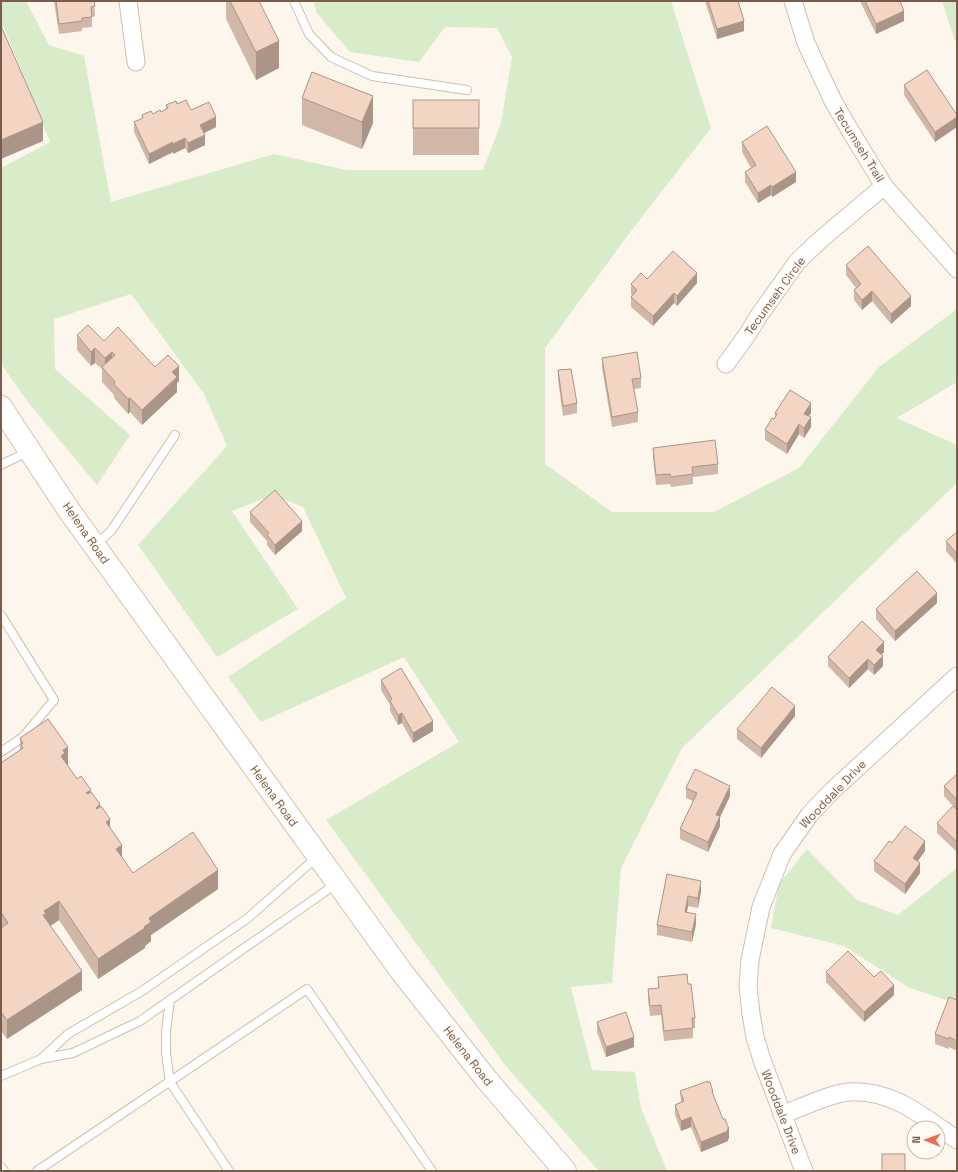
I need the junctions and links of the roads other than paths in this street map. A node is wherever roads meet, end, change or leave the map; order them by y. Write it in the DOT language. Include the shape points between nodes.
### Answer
graph roads {
  1 [pos="128,1"];
  2 [pos="294,1"];
  3 [pos="793,1"];
  4 [pos="136,62"];
  5 [pos="467,90"];
  6 [pos="884,186"];
  7 [pos="957,269"];
  8 [pos="726,364"];
  9 [pos="1,407"];
  10 [pos="175,435"];
  11 [pos="29,450"];
  12 [pos="1,465"];
  13 [pos="94,545"];
  14 [pos="1,615"];
  15 [pos="957,676"];
  16 [pos="1,752"];
  17 [pos="318,857"];
  18 [pos="338,883"];
  19 [pos="170,1000"];
  20 [pos="41,1059"];
  21 [pos="1,1076"];
  22 [pos="170,1082"];
  23 [pos="782,1114"];
  24 [pos="957,1140"];
  25 [pos="1,1167"];
  26 [pos="4,1171"];
  27 [pos="37,1171"];
  28 [pos="229,1171"];
  29 [pos="432,1171"];
  30 [pos="566,1171"];
  31 [pos="804,1171"];
  1 -- 4 [label="street"];
  2 -- 5 [label="lane" via="309,34 331,57 372,76"];
  3 -- 6 [label="street, Tecumseh Trail" via="806,42 833,101"];
  6 -- 7 [label="street, Tecumseh Trail"];
  6 -- 8 [label="street, Tecumseh Circle" via="797,262"];
  9 -- 11 [label="main road, Helena Road"];
  10 -- 13 [label="lane" via="111,531"];
  11 -- 12 [label="lane"];
  11 -- 13 [label="main road, Helena Road"];
  13 -- 17 [label="main road, Helena Road"];
  14 -- 16 [label="lane" via="54,700 23,737"];
  15 -- 23 [label="street, Wooddale Drive" via="810,814 782,854 770,882 761,907 750,960 748,986 755,1037"];
  17 -- 18 [label="main road, Helena Road"];
  17 -- 20 [label="lane" via="248,918 142,991 68,1034"];
  18 -- 19 [label="lane"];
  18 -- 30 [label="main road, Helena Road" via="401,971 477,1068"];
  19 -- 20 [label="lane" via="140,1021 73,1053"];
  19 -- 22 [label="lane" via="166,1053"];
  20 -- 21 [label="lane"];
  22 -- 27 [label="lane"];
  22 -- 28 [label="lane"];
  22 -- 29 [label="lane" via="307,989"];
  23 -- 24 [label="street" via="848,1092 868,1092 910,1107"];
  23 -- 31 [label="street, Wooddale Drive"];
  25 -- 26 [label="lane"];
}
